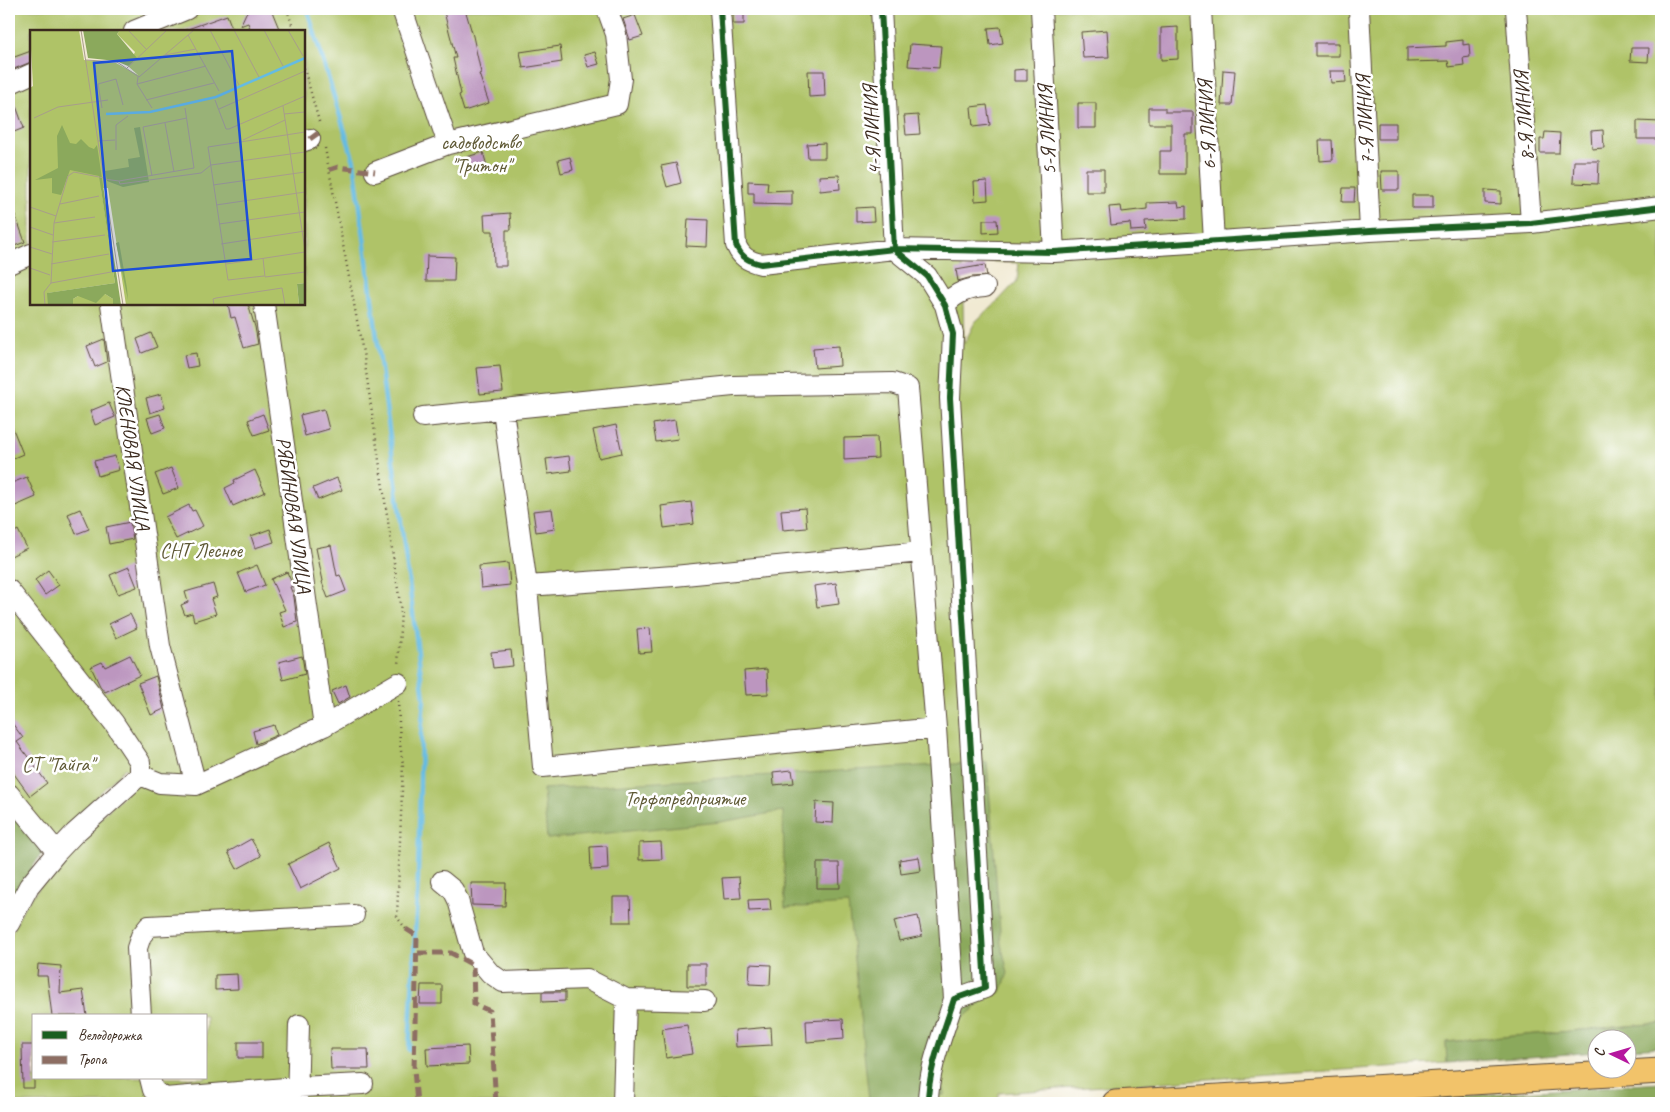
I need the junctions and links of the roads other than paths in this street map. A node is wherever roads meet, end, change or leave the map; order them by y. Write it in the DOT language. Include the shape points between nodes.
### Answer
graph roads {
  1 [pos="187,9"];
  2 [pos="402,9"];
  3 [pos="607,9"];
  4 [pos="720,9"];
  5 [pos="881,9"];
  6 [pos="1040,9"];
  7 [pos="1201,9"];
  8 [pos="1359,9"];
  9 [pos="1516,9"];
  10 [pos="136,30"];
  11 [pos="30,74"];
  12 [pos="9,84"];
  13 [pos="448,144"];
  14 [pos="375,172"];
  15 [pos="1661,208"];
  16 [pos="1531,223"];
  17 [pos="1370,232"];
  18 [pos="1214,242"];
  19 [pos="894,249"];
  20 [pos="1054,252"];
  21 [pos="30,254"];
  22 [pos="9,264"];
  23 [pos="985,287"];
  24 [pos="111,305"];
  25 [pos="264,305"];
  26 [pos="945,305"];
  27 [pos="503,410"];
  28 [pos="423,417"];
  29 [pos="921,552"];
  30 [pos="528,586"];
  31 [pos="9,590"];
  32 [pos="398,683"];
  33 [pos="324,726"];
  34 [pos="936,728"];
  35 [pos="140,775"];
  36 [pos="196,785"];
  37 [pos="9,794"];
  38 [pos="57,852"];
  39 [pos="442,881"];
  40 [pos="354,915"];
  41 [pos="9,924"];
  42 [pos="626,999"];
  43 [pos="954,999"];
  44 [pos="705,1001"];
  45 [pos="141,1014"];
  46 [pos="299,1025"];
  47 [pos="1661,1071"];
  48 [pos="150,1080"];
  49 [pos="363,1084"];
  50 [pos="297,1095"];
  51 [pos="623,1103"];
  52 [pos="928,1103"];
  53 [pos="1115,1103"];
  1 -- 10 [label="street"];
  2 -- 13 [label="street"];
  3 -- 13 [label="street" via="616,34 621,78 617,104"];
  4 -- 19 [label="street" via="738,251 744,258 761,264"];
  5 -- 19 [label="street, 4-Я ЛИНИЯ"];
  6 -- 20 [label="street, 5-Я ЛИНИЯ"];
  7 -- 18 [label="street, 6-Я ЛИНИЯ"];
  8 -- 17 [label="street, 7-Я ЛИНИЯ"];
  9 -- 16 [label="street, 8-Я ЛИНИЯ"];
  11 -- 12 [label="street"];
  13 -- 14 [label="street"];
  15 -- 16 [label="street"];
  16 -- 17 [label="street"];
  17 -- 18 [label="street"];
  18 -- 20 [label="street"];
  19 -- 20 [label="street"];
  19 -- 26 [label="street" via="927,276"];
  21 -- 22 [label="street"];
  23 -- 26 [label="street" via="962,291"];
  24 -- 36 [label="street, КЛЕНОВАЯ УЛИЦА" via="160,646"];
  25 -- 33 [label="street, РЯБИНОВАЯ УЛИЦА"];
  26 -- 43 [label="street" via="953,334 950,398 985,988"];
  27 -- 28 [label="street"];
  27 -- 29 [label="street" via="733,386 892,383 908,388"];
  27 -- 30 [label="street"];
  29 -- 30 [label="street" via="674,576"];
  29 -- 34 [label="street"];
  30 -- 34 [label="street" via="543,767"];
  31 -- 35 [label="street" via="114,723 140,762"];
  32 -- 33 [label="street"];
  33 -- 36 [label="street"];
  34 -- 43 [label="street"];
  35 -- 36 [label="street" via="160,783"];
  35 -- 38 [label="street"];
  37 -- 38 [label="street"];
  38 -- 41 [label="street" via="29,886"];
  39 -- 42 [label="street" via="458,900 473,954 503,982 587,978"];
  40 -- 45 [label="street" via="149,926 137,948"];
  42 -- 44 [label="street"];
  42 -- 51 [label="street"];
  43 -- 52 [label="street" via="934,1064"];
  46 -- 50 [label="street"];
  47 -- 53 [label="main road"];
  48 -- 50 [label="street" via="153,1090 165,1098"];
  49 -- 50 [label="street"];
}
